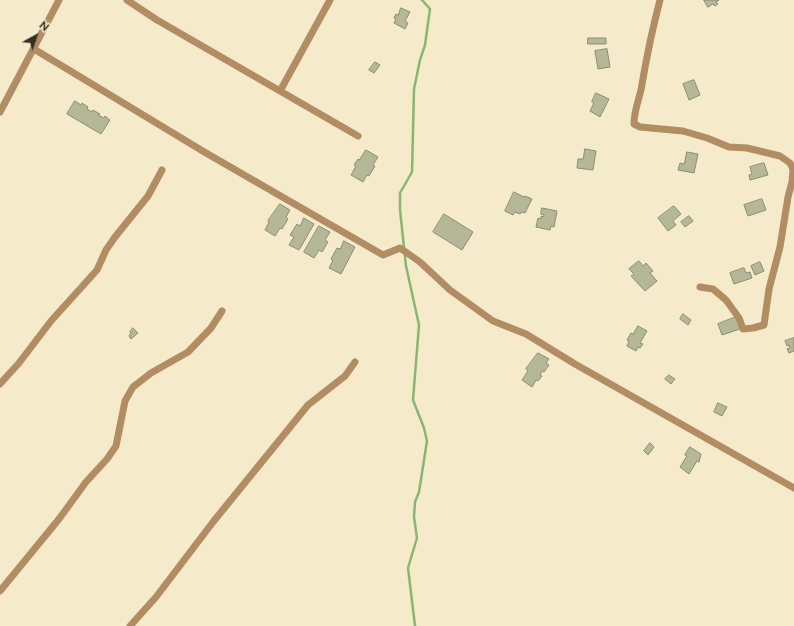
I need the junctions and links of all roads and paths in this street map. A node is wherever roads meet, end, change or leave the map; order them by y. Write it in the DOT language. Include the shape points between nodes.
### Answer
graph roads {
  1 [pos="59,0"];
  2 [pos="127,0"];
  3 [pos="330,0"];
  4 [pos="660,0"];
  5 [pos="34,49"];
  6 [pos="280,91"];
  7 [pos="0,112"];
  8 [pos="358,136"];
  9 [pos="162,170"];
  10 [pos="700,287"];
  11 [pos="222,310"];
  12 [pos="355,362"];
  13 [pos="0,384"];
  14 [pos="794,488"];
  15 [pos="0,590"];
  16 [pos="130,626"];
  1 -- 5 [label="street"];
  2 -- 6 [label="street"];
  3 -- 6 [label="street"];
  4 -- 10 [label="street" via="634,124 640,127 683,131 729,147 747,148 780,156 786,159 793,169 764,325 743,329 739,318 726,300 713,289"];
  5 -- 7 [label="street"];
  5 -- 14 [label="street" via="206,153 383,255 400,248 420,262 450,290 493,321 526,334"];
  6 -- 8 [label="street"];
  9 -- 13 [label="street" via="148,196 106,250 97,270"];
  11 -- 15 [label="street" via="211,328 188,352 151,373 133,387 125,400 116,446"];
  12 -- 16 [label="street" via="345,376 308,405 208,528 156,597"];
}
